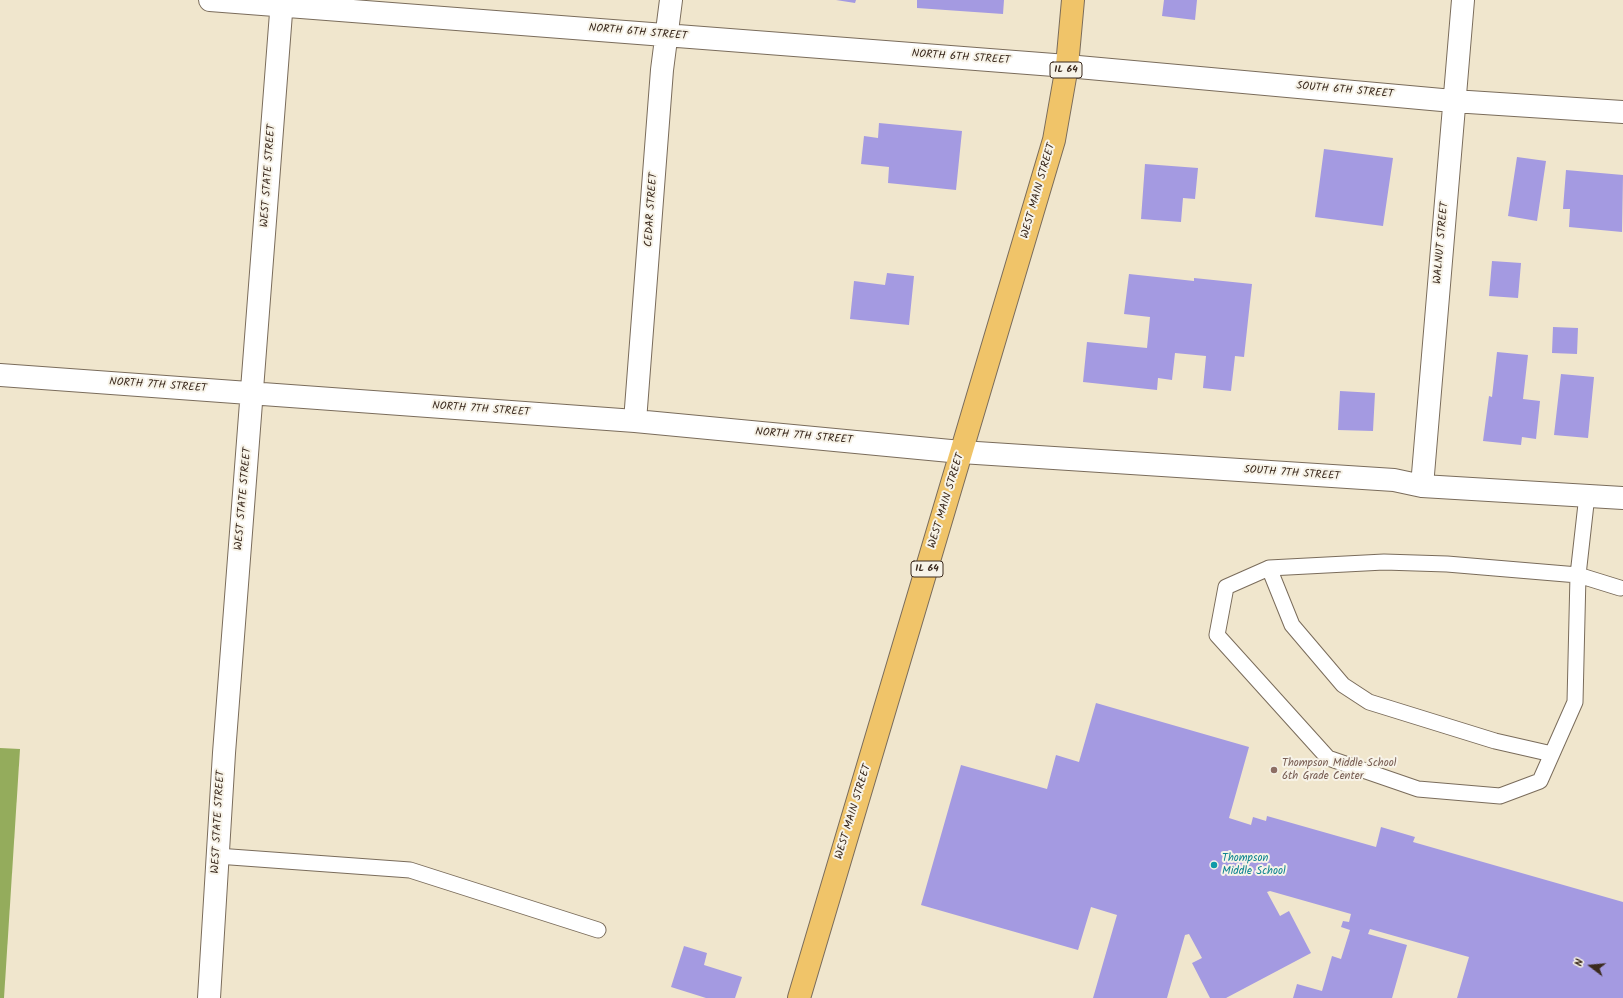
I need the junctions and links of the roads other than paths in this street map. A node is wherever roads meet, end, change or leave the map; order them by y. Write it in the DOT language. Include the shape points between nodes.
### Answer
graph roads {
  1 [pos="210,0"];
  2 [pos="671,0"];
  3 [pos="1072,0"];
  4 [pos="1463,0"];
  5 [pos="282,3"];
  6 [pos="668,36"];
  7 [pos="1067,66"];
  8 [pos="1453,101"];
  9 [pos="1623,112"];
  10 [pos="0,375"];
  11 [pos="252,393"];
  12 [pos="636,421"];
  13 [pos="961,452"];
  14 [pos="1422,486"];
  15 [pos="1587,495"];
  16 [pos="1623,498"];
  17 [pos="1269,568"];
  18 [pos="1578,575"];
  19 [pos="1620,588"];
  20 [pos="1552,754"];
  21 [pos="217,856"];
  22 [pos="598,930"];
  23 [pos="209,998"];
  24 [pos="799,998"];
  1 -- 5 [label="street, NORTH 6TH STREET"];
  2 -- 6 [label="street, CEDAR STREET"];
  3 -- 7 [label="main road, WEST MAIN STREET / IL 64"];
  4 -- 8 [label="street, WALNUT STREET"];
  5 -- 6 [label="street, NORTH 6TH STREET"];
  5 -- 11 [label="street, WEST STATE STREET"];
  6 -- 7 [label="street, NORTH 6TH STREET"];
  6 -- 12 [label="street, CEDAR STREET" via="662,70"];
  7 -- 8 [label="street, SOUTH 6TH STREET"];
  7 -- 13 [label="main road, WEST MAIN STREET / IL 64" via="1054,140"];
  8 -- 9 [label="street, SOUTH 6TH STREET"];
  8 -- 14 [label="street, WALNUT STREET"];
  10 -- 11 [label="street, NORTH 7TH STREET"];
  11 -- 12 [label="street, NORTH 7TH STREET"];
  11 -- 21 [label="street, WEST STATE STREET"];
  12 -- 13 [label="street, NORTH 7TH STREET"];
  13 -- 14 [label="street, SOUTH 7TH STREET" via="1394,480"];
  13 -- 24 [label="main road, WEST MAIN STREET / IL 64"];
  14 -- 15 [label="street, SOUTH 7TH STREET"];
  15 -- 16 [label="street, SOUTH 7TH STREET"];
  15 -- 18 [label="lane"];
  17 -- 18 [label="lane" via="1384,562 1447,564"];
  17 -- 20 [label="lane" via="1292,625 1343,685 1369,702 1495,741"];
  17 -- 20 [label="lane" via="1226,587 1217,635 1328,758 1418,788 1500,796 1540,781"];
  18 -- 19 [label="lane"];
  18 -- 20 [label="lane" via="1575,702"];
  21 -- 22 [label="lane" via="410,870"];
  21 -- 23 [label="street, WEST STATE STREET"];
}
